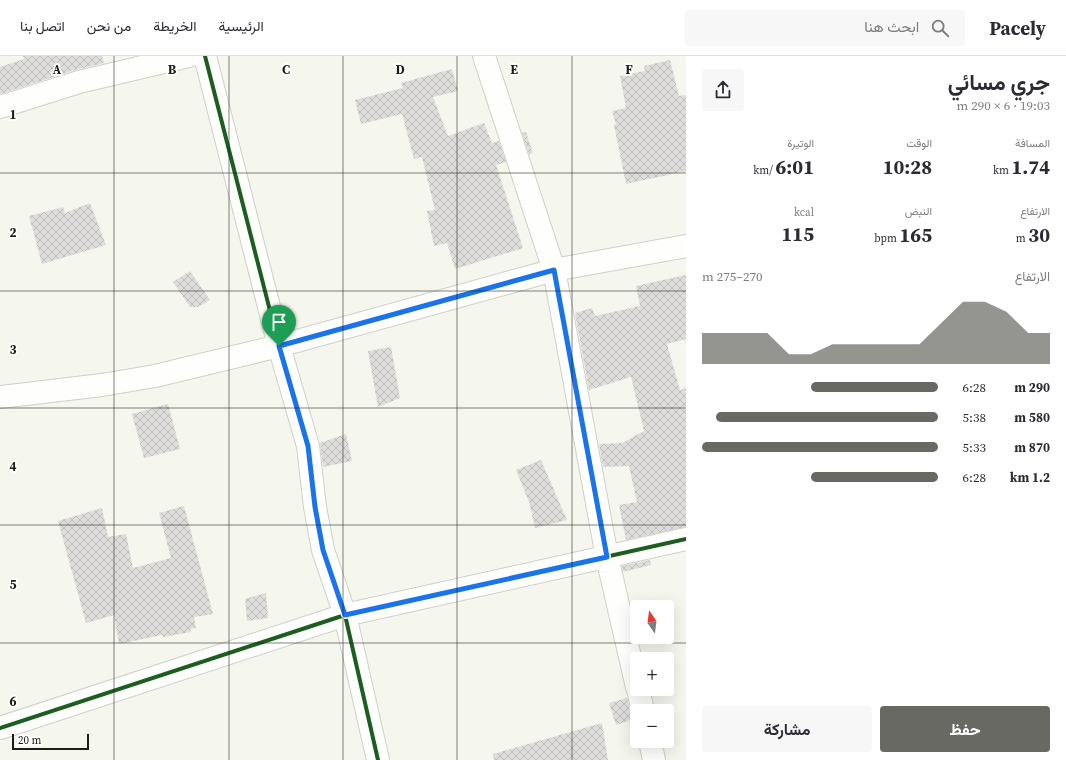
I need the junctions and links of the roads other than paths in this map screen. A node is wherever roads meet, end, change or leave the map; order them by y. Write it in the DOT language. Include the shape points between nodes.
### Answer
graph roads {
  1 [pos="190,56"];
  2 [pos="205,56"];
  3 [pos="484,56"];
  4 [pos="0,108"];
  5 [pos="686,246"];
  6 [pos="554,270"];
  7 [pos="279,346"];
  8 [pos="0,397"];
  9 [pos="686,538"];
  10 [pos="607,557"];
  11 [pos="345,615"];
  12 [pos="630,657"];
  13 [pos="0,728"];
  14 [pos="651,748"];
  15 [pos="378,760"];
  16 [pos="654,760"];
  1 -- 4 [label="street" via="79,82"];
  2 -- 7 [label="street"];
  3 -- 6 [label="street"];
  5 -- 6 [label="street"];
  6 -- 7 [label="street"];
  6 -- 10 [label="street"];
  7 -- 8 [label="street" via="155,376"];
  7 -- 11 [label="street" via="308,446 323,550"];
  9 -- 10 [label="street"];
  10 -- 11 [label="street"];
  10 -- 12 [label="street"];
  11 -- 13 [label="street"];
  11 -- 15 [label="street"];
  14 -- 16 [label="street"];
}
